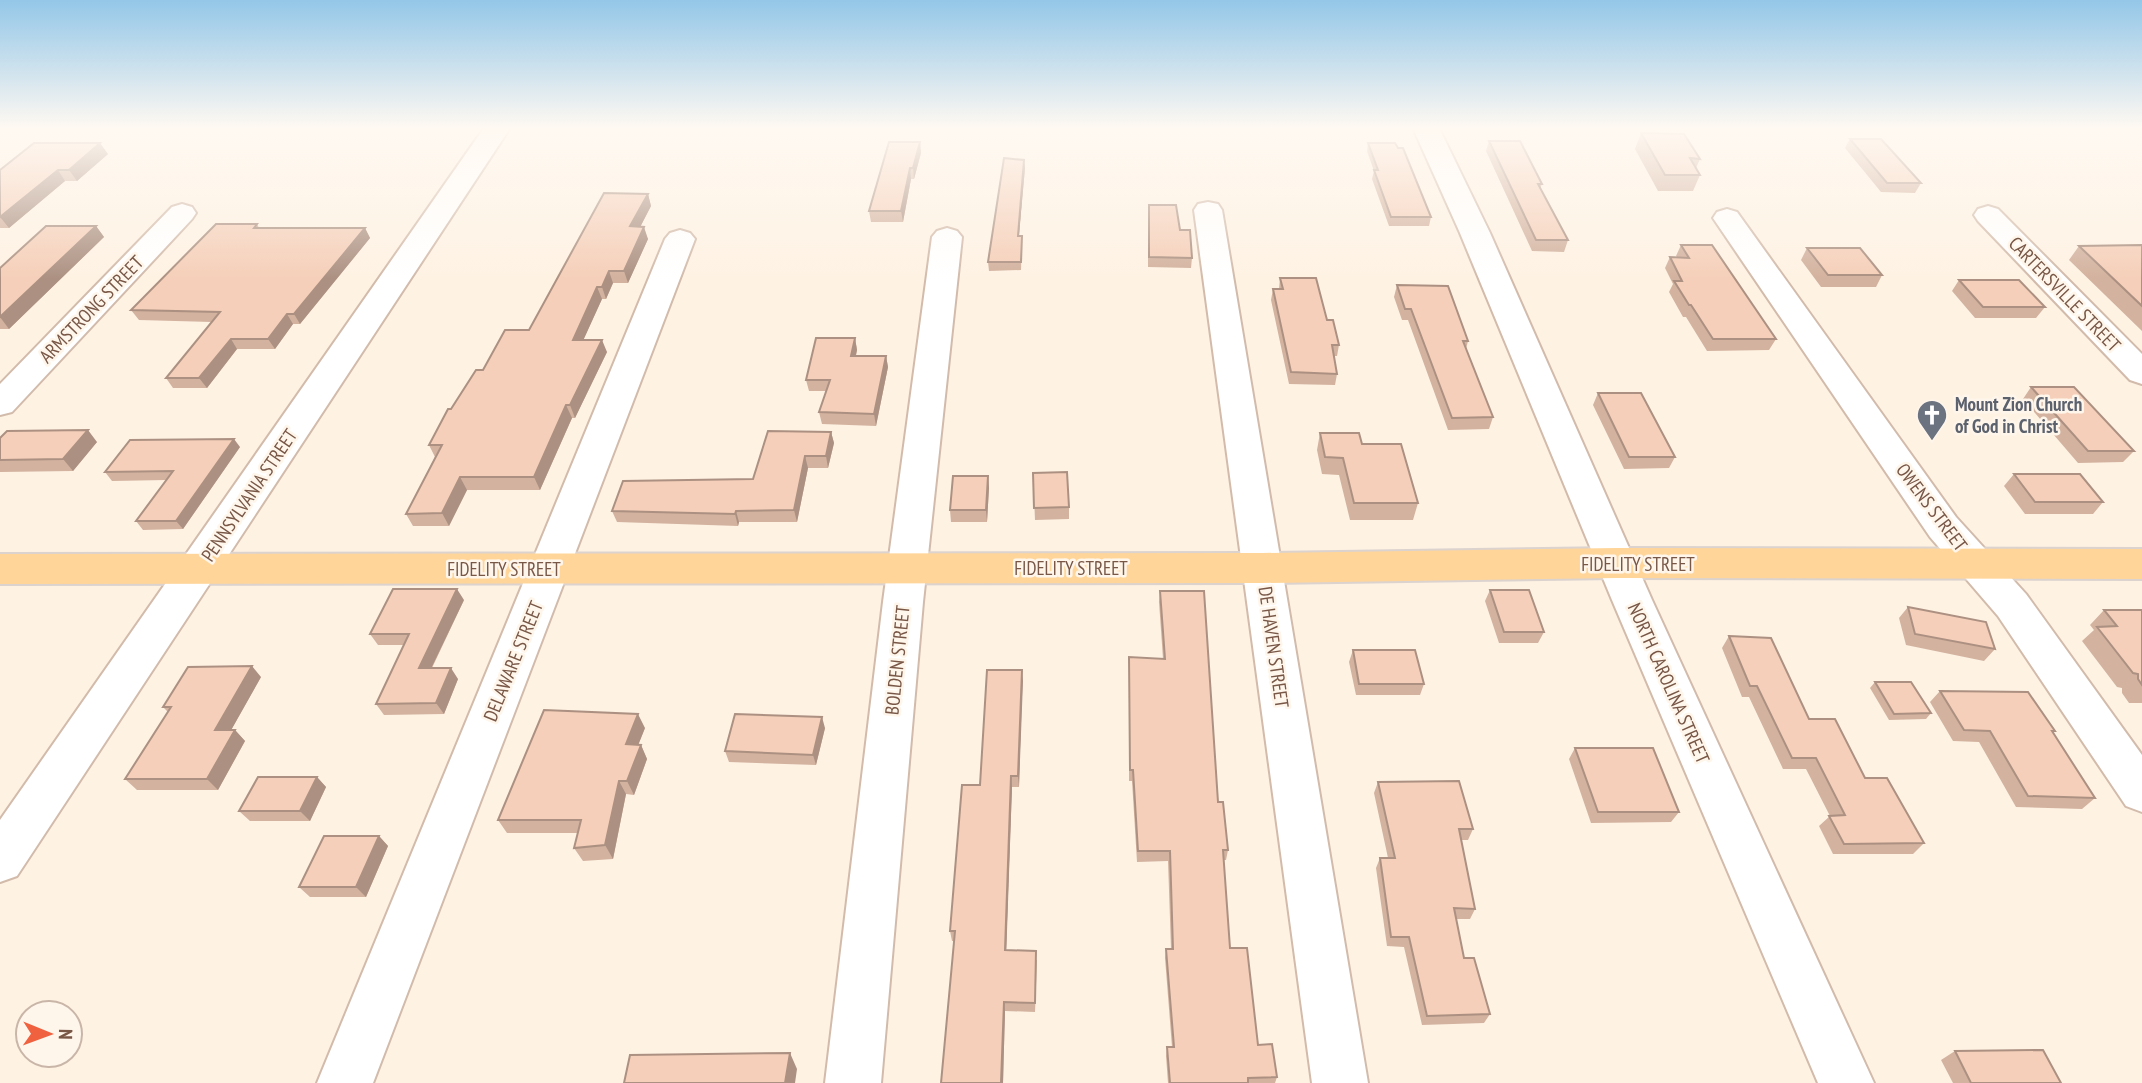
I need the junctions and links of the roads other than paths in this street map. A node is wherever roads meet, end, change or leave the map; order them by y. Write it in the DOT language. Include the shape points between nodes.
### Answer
graph roads {
  1 [pos="463,179"];
  2 [pos="1450,179"];
  3 [pos="1208,210"];
  4 [pos="182,213"];
  5 [pos="1988,215"];
  6 [pos="1727,218"];
  7 [pos="947,237"];
  8 [pos="680,239"];
  9 [pos="2142,373"];
  10 [pos="0,404"];
  11 [pos="1617,563"];
  12 [pos="2142,564"];
  13 [pos="1976,565"];
  14 [pos="1262,568"];
  15 [pos="0,569"];
  16 [pos="200,569"];
  17 [pos="907,569"];
  18 [pos="550,570"];
  19 [pos="2142,792"];
  20 [pos="0,860"];
  21 [pos="345,1083"];
  22 [pos="853,1083"];
  23 [pos="1340,1083"];
  24 [pos="1846,1083"];
  1 -- 16 [label="street, PENNSYLVANIA STREET"];
  2 -- 11 [label="street, NORTH CAROLINA STREET"];
  3 -- 14 [label="street, DE HAVEN STREET"];
  4 -- 10 [label="street, ARMSTRONG STREET"];
  5 -- 9 [label="street, CARTERSVILLE STREET"];
  6 -- 13 [label="street, OWENS STREET" via="1943,527"];
  7 -- 17 [label="street, BOLDEN STREET"];
  8 -- 18 [label="street, DELAWARE STREET"];
  11 -- 13 [label="main road, FIDELITY STREET"];
  11 -- 14 [label="main road, FIDELITY STREET"];
  11 -- 24 [label="street, NORTH CAROLINA STREET"];
  12 -- 13 [label="main road, FIDELITY STREET"];
  13 -- 19 [label="street, OWENS STREET" via="2012,605"];
  14 -- 17 [label="main road, FIDELITY STREET"];
  14 -- 23 [label="street, DE HAVEN STREET"];
  15 -- 16 [label="main road, FIDELITY STREET"];
  16 -- 18 [label="main road, FIDELITY STREET"];
  16 -- 20 [label="street, PENNSYLVANIA STREET"];
  17 -- 18 [label="main road, FIDELITY STREET"];
  17 -- 22 [label="street, BOLDEN STREET"];
  18 -- 21 [label="street, DELAWARE STREET"];
}
